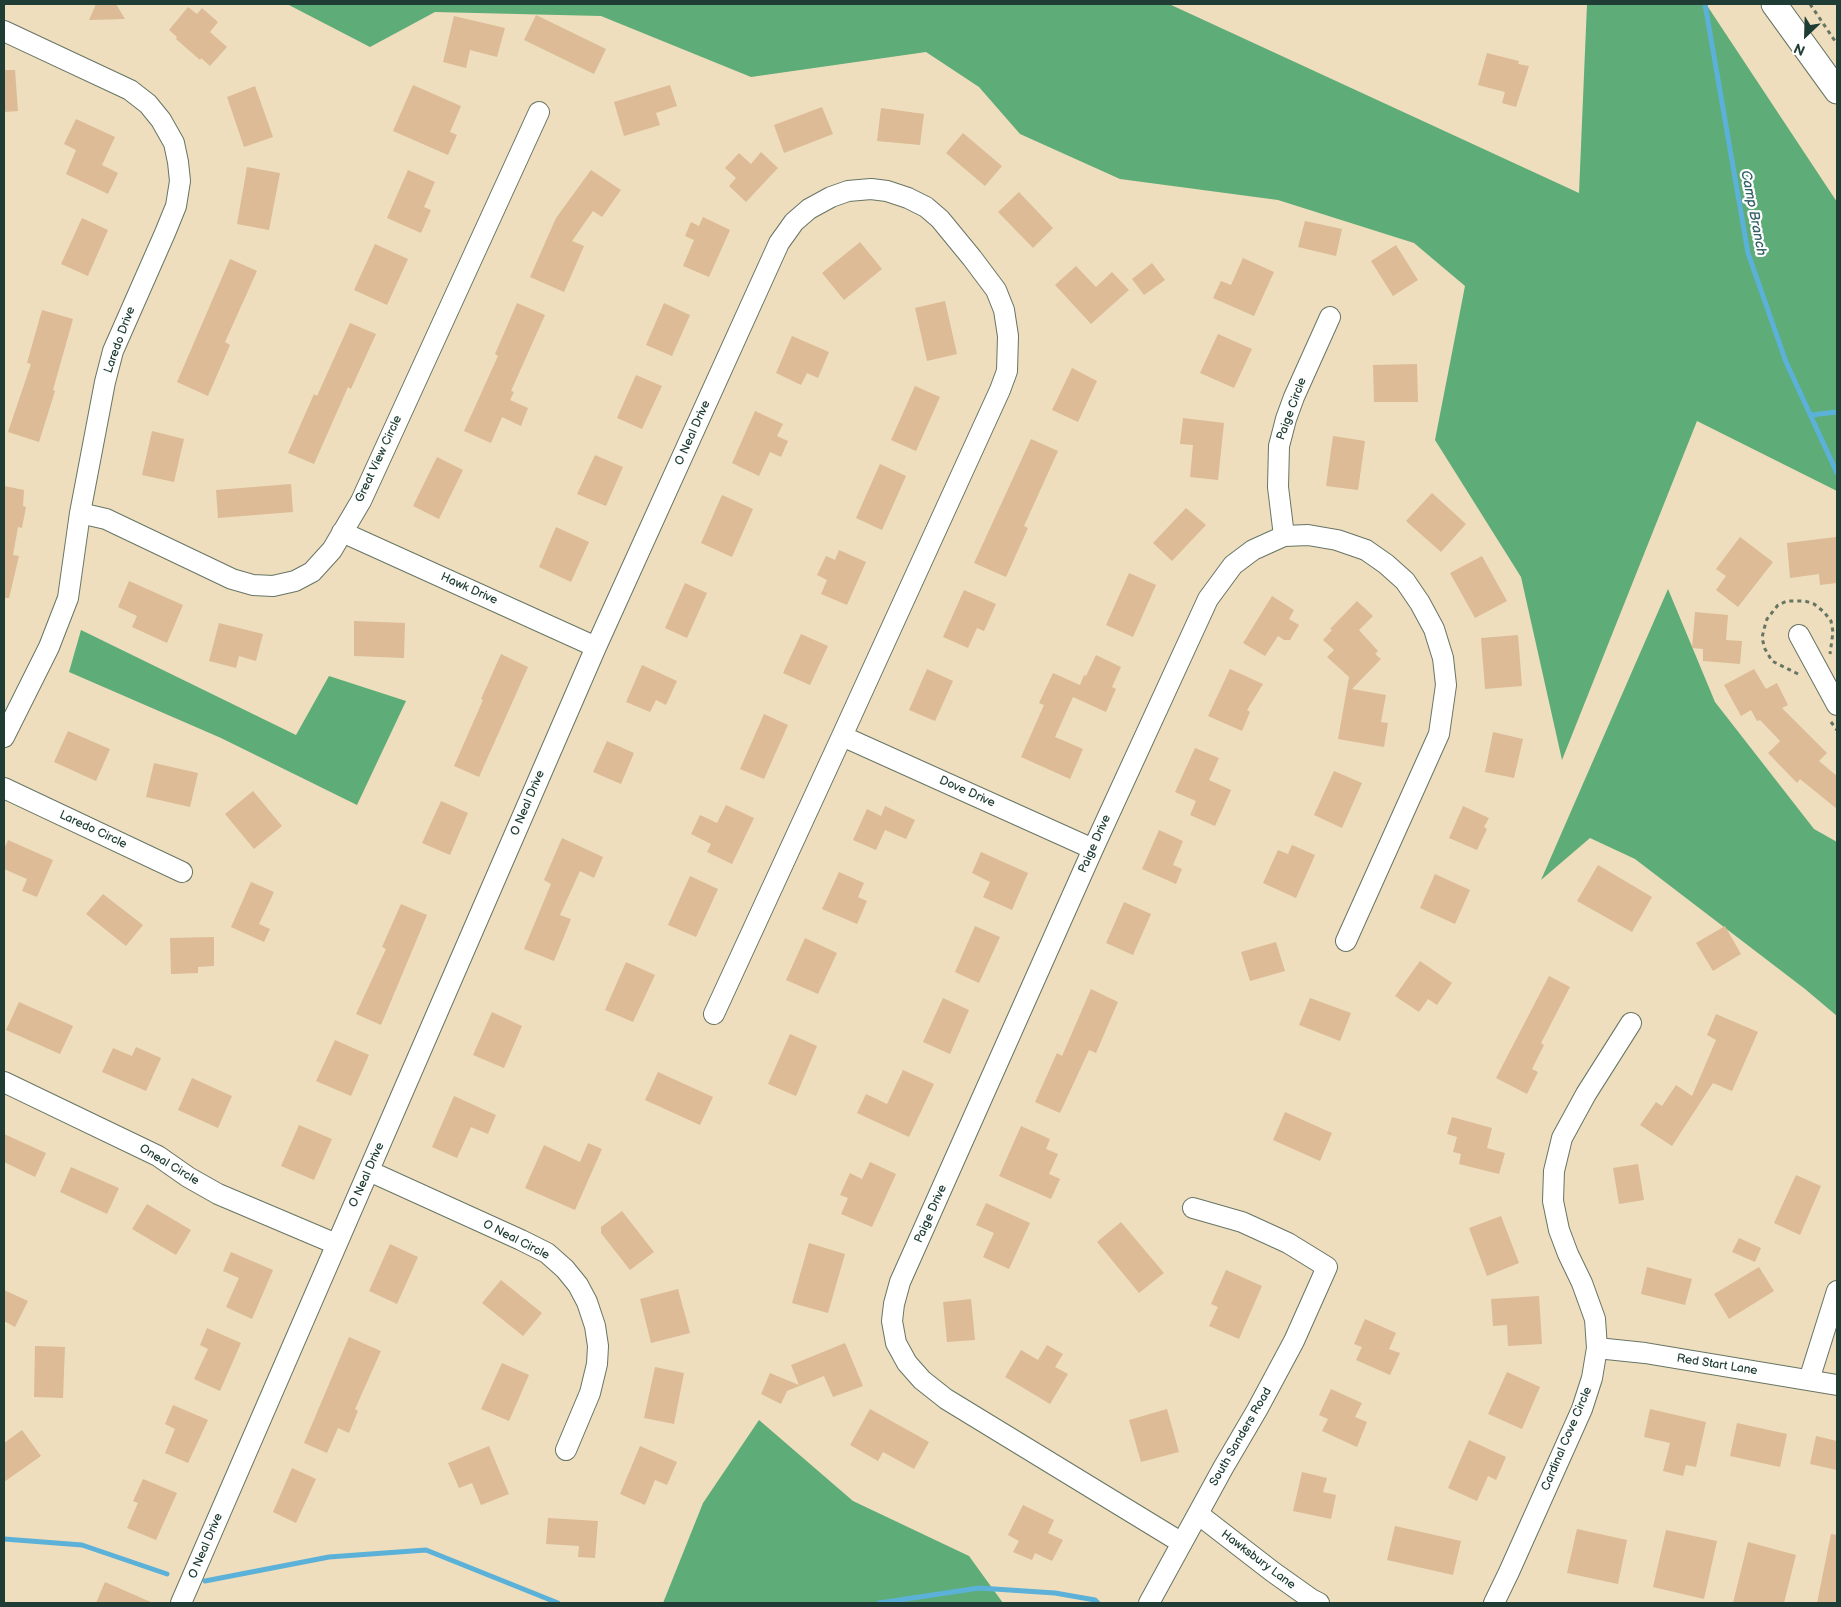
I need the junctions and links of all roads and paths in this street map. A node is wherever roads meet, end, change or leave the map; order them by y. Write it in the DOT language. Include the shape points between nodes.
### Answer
graph roads {
  1 [pos="1774,4"];
  2 [pos="1810,4"];
  3 [pos="4,31"];
  4 [pos="1837,44"];
  5 [pos="1837,91"];
  6 [pos="539,112"];
  7 [pos="1330,317"];
  8 [pos="80,513"];
  9 [pos="342,532"];
  10 [pos="1284,536"];
  11 [pos="1799,635"];
  12 [pos="596,647"];
  13 [pos="1837,705"];
  14 [pos="842,736"];
  15 [pos="4,737"];
  16 [pos="4,788"];
  17 [pos="1092,849"];
  18 [pos="182,872"];
  19 [pos="1346,941"];
  20 [pos="714,1014"];
  21 [pos="1632,1023"];
  22 [pos="4,1082"];
  23 [pos="369,1171"];
  24 [pos="1193,1208"];
  25 [pos="336,1244"];
  26 [pos="1837,1291"];
  27 [pos="1596,1348"];
  28 [pos="1809,1380"];
  29 [pos="1837,1385"];
  30 [pos="566,1450"];
  31 [pos="1198,1514"];
  32 [pos="1182,1543"];
  33 [pos="181,1603"];
  34 [pos="1149,1603"];
  35 [pos="1319,1603"];
  36 [pos="1494,1603"];
  1 -- 5 [label="street"];
  2 -- 4 [label="path"];
  3 -- 8 [label="street, Laredo Drive" via="130,90 161,120 174,143 178,162 180,181 176,206 113,351"];
  6 -- 9 [label="street, Great View Circle" via="361,501"];
  7 -- 10 [label="street, Paige Circle" via="1294,397 1279,446 1278,487"];
  8 -- 9 [label="street, Great View Circle" via="106,519 232,579 253,585 273,586 295,581 312,572 332,550"];
  8 -- 15 [label="street, Laredo Drive" via="68,598 49,647"];
  9 -- 12 [label="street, Hawk Drive"];
  10 -- 17 [label="street, Paige Drive" via="1253,550 1234,565 1208,599"];
  10 -- 19 [label="street, Paige Drive" via="1308,535 1337,540 1366,550 1386,564 1420,603 1434,629 1443,658 1446,685 1440,734"];
  11 -- 13 [label="street"];
  12 -- 14 [label="street, O Neal Drive" via="779,243 794,222 810,209 848,191 871,189 908,198 940,219 996,290 1004,310 1008,336 1007,372"];
  12 -- 23 [label="street, O Neal Drive"];
  14 -- 17 [label="street, Dove Drive"];
  14 -- 20 [label="street, O Neal Drive"];
  16 -- 18 [label="street, Laredo Circle"];
  17 -- 32 [label="street, Paige Drive" via="900,1282 892,1320 896,1343 907,1363 946,1399"];
  21 -- 27 [label="street, Cardinal Cove Circle" via="1562,1138 1554,1171 1553,1201 1559,1230 1595,1318"];
  22 -- 25 [label="street, Oneal Circle" via="158,1156 218,1194"];
  23 -- 25 [label="street, O Neal Drive"];
  23 -- 30 [label="street, O Neal Circle" via="547,1253 578,1285 595,1326 597,1364 590,1393"];
  24 -- 31 [label="street, South Sanders Road" via="1242,1222 1288,1243 1327,1267 1294,1341"];
  25 -- 33 [label="street, O Neal Drive"];
  26 -- 28 [label="street"];
  27 -- 28 [label="street, Red Start Lane"];
  27 -- 36 [label="street, Cardinal Cove Circle" via="1592,1378 1582,1410"];
  28 -- 29 [label="street, Red Start Lane"];
  31 -- 32 [label="street, South Sanders Road"];
  31 -- 35 [label="street, Hawksbury Lane"];
  32 -- 34 [label="street, South Sanders Road"];
}
